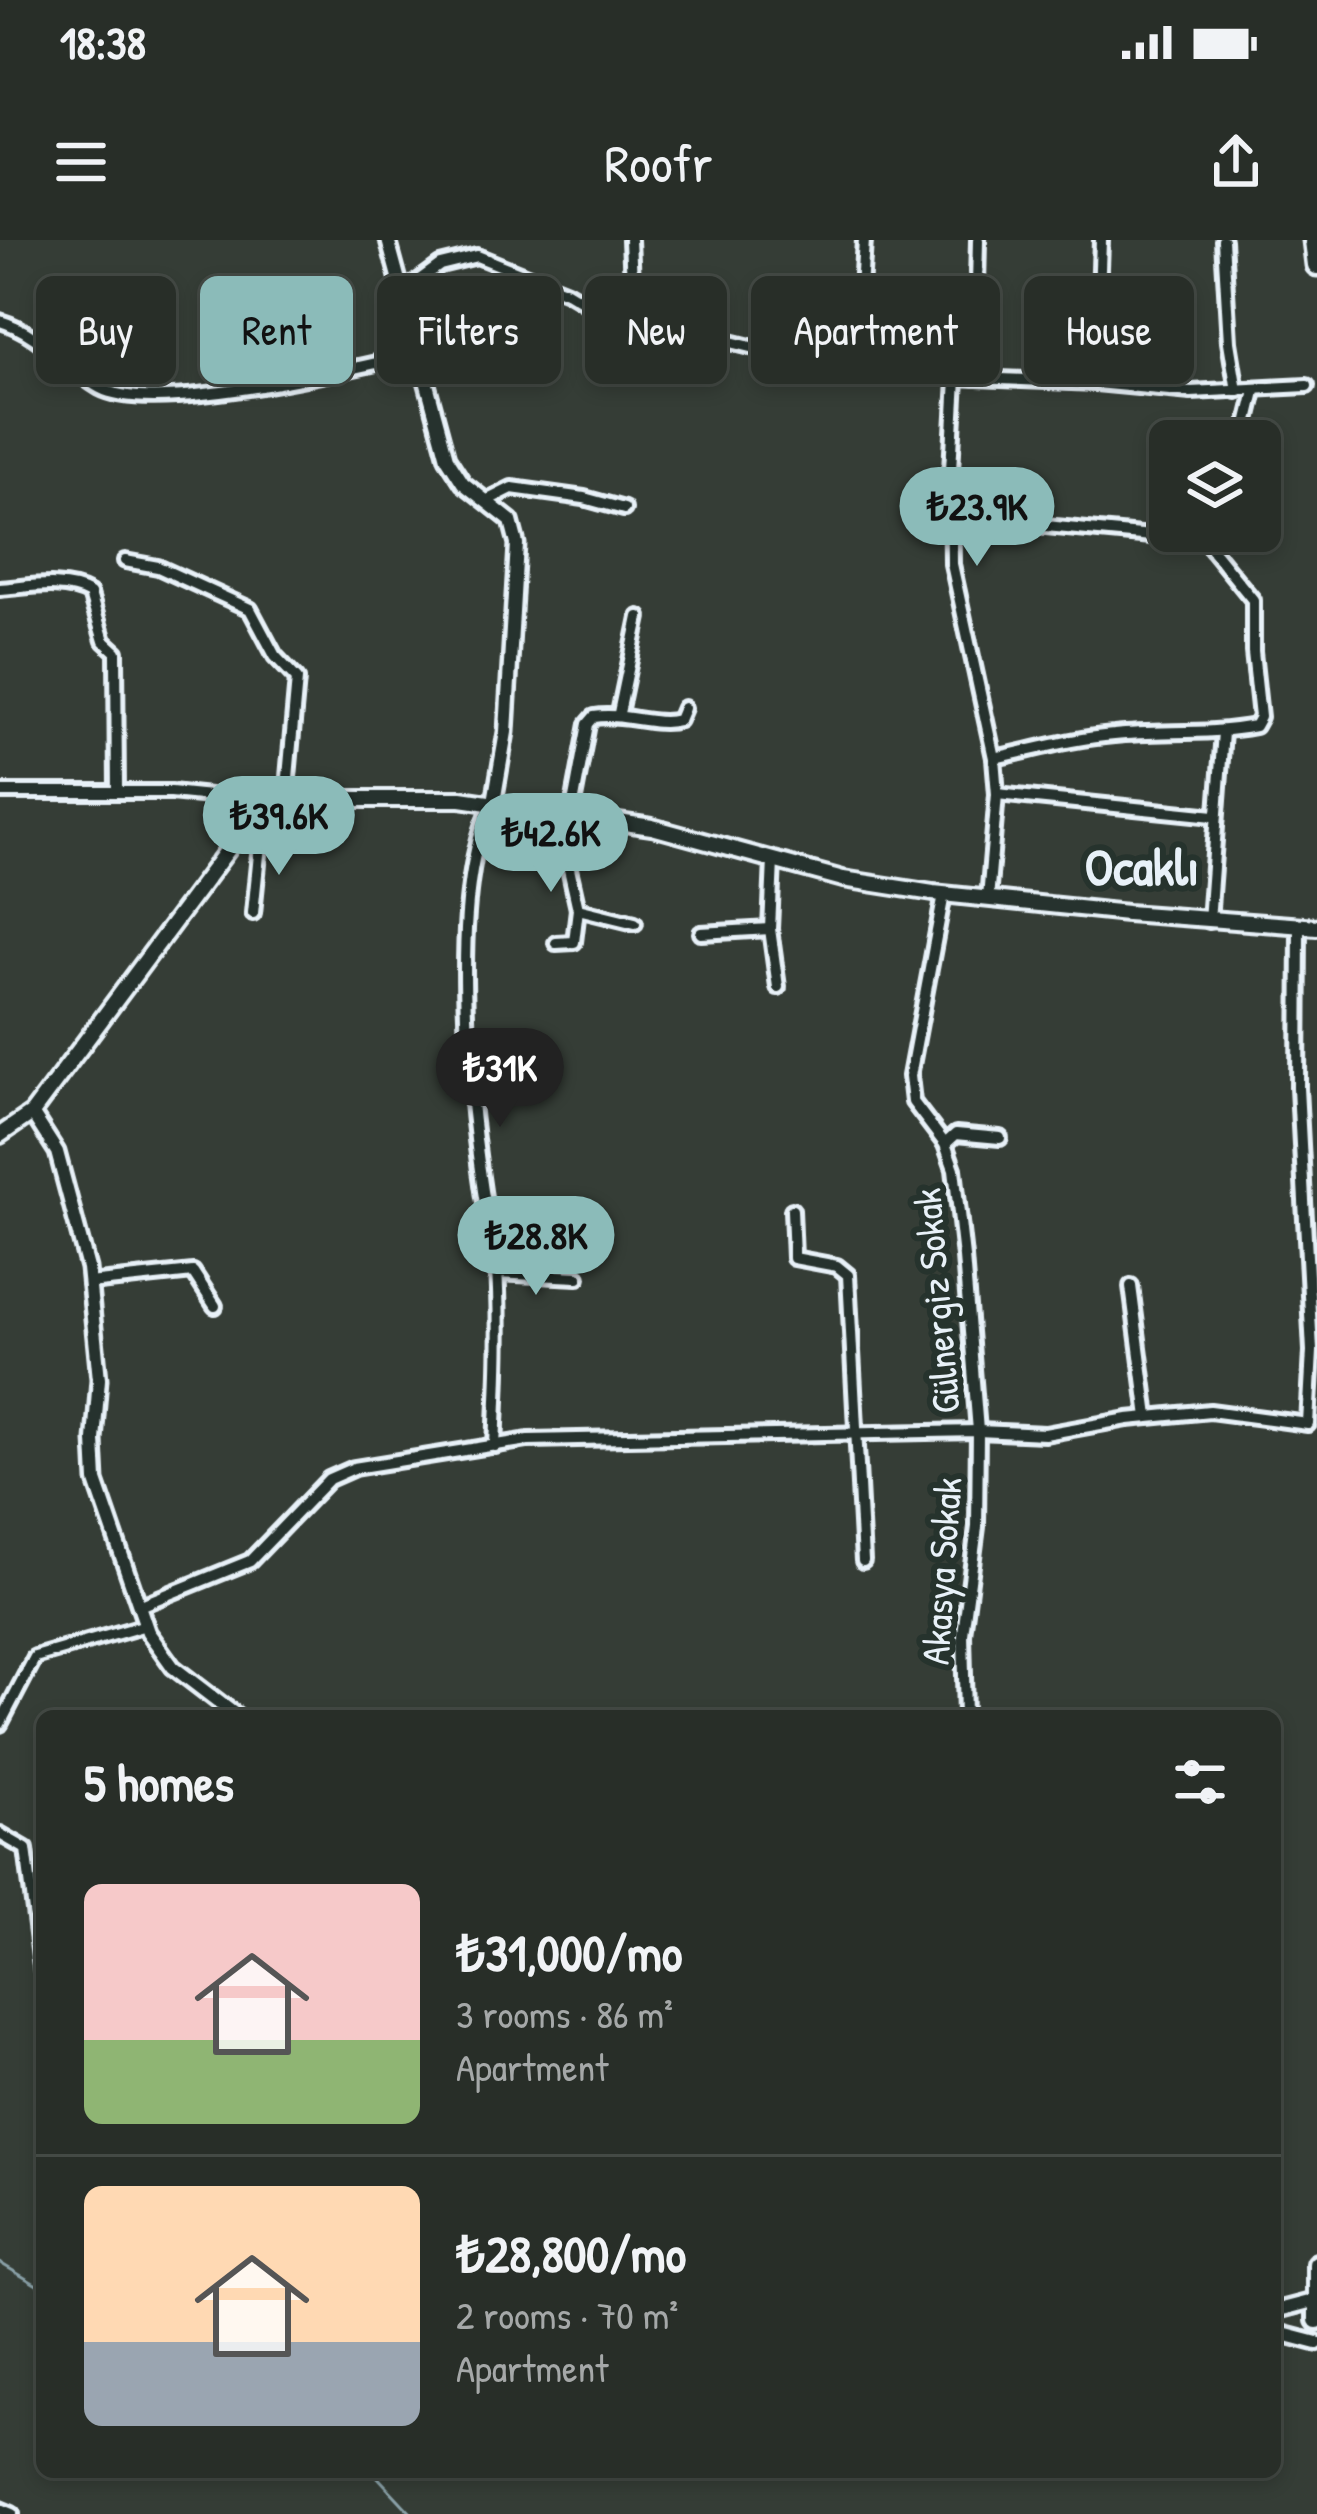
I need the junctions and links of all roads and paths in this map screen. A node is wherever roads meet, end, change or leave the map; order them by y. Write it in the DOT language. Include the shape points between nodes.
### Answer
graph roads {
  1 [pos="388,240"];
  2 [pos="630,240"];
  3 [pos="864,240"];
  4 [pos="978,240"];
  5 [pos="1101,240"];
  6 [pos="1222,240"];
  7 [pos="1314,240"];
  8 [pos="1317,265"];
  9 [pos="398,276"];
  10 [pos="425,276"];
  11 [pos="527,276"];
  12 [pos="632,276"];
  13 [pos="862,276"];
  14 [pos="977,276"];
  15 [pos="1100,276"];
  16 [pos="0,321"];
  17 [pos="377,363"];
  18 [pos="427,384"];
  19 [pos="956,384"];
  20 [pos="1107,384"];
  21 [pos="1306,386"];
  22 [pos="1237,391"];
  23 [pos="1255,391"];
  24 [pos="1248,420"];
  25 [pos="488,500"];
  26 [pos="624,509"];
  27 [pos="950,517"];
  28 [pos="1149,532"];
  29 [pos="1218,552"];
  30 [pos="125,560"];
  31 [pos="0,590"];
  32 [pos="639,617"];
  33 [pos="683,708"];
  34 [pos="619,713"];
  35 [pos="1223,733"];
  36 [pos="994,758"];
  37 [pos="0,792"];
  38 [pos="117,792"];
  39 [pos="997,794"];
  40 [pos="282,801"];
  41 [pos="494,802"];
  42 [pos="263,811"];
  43 [pos="552,812"];
  44 [pos="572,814"];
  45 [pos="1214,817"];
  46 [pos="773,860"];
  47 [pos="944,894"];
  48 [pos="988,899"];
  49 [pos="578,908"];
  50 [pos="253,914"];
  51 [pos="1209,921"];
  52 [pos="635,923"];
  53 [pos="1299,926"];
  54 [pos="1317,927"];
  55 [pos="770,929"];
  56 [pos="701,933"];
  57 [pos="556,943"];
  58 [pos="778,987"];
  59 [pos="32,1112"];
  60 [pos="0,1135"];
  61 [pos="1000,1138"];
  62 [pos="945,1144"];
  63 [pos="792,1210"];
  64 [pos="496,1273"];
  65 [pos="578,1277"];
  66 [pos="89,1283"];
  67 [pos="1131,1286"];
  68 [pos="215,1306"];
  69 [pos="1148,1417"];
  70 [pos="978,1431"];
  71 [pos="857,1434"];
  72 [pos="495,1446"];
  73 [pos="863,1561"];
  74 [pos="139,1606"];
  75 [pos="146,1625"];
  76 [pos="229,1710"];
  77 [pos="964,1710"];
  78 [pos="0,1724"];
  79 [pos="0,1834"];
  80 [pos="36,1926"];
  81 [pos="1317,2264"];
  82 [pos="1316,2307"];
  83 [pos="1281,2310"];
  84 [pos="1281,2334"];
  85 [pos="1317,2343"];
  86 [pos="0,2509"];
  87 [pos="12,2514"];
  1 -- 9 [label="street"];
  2 -- 12 [label="street"];
  3 -- 13 [label="street"];
  4 -- 14 [label="street"];
  5 -- 15 [label="street"];
  6 -- 22 [label="street"];
  7 -- 8 [label="highway"];
  10 -- 11 [label="street" via="477,256"];
  16 -- 17 [label="street" via="118,394 230,390"];
  18 -- 25 [label="street" via="447,458 463,483"];
  19 -- 27 [label="street"];
  20 -- 22 [label="street"];
  21 -- 23 [label="street"];
  22 -- 23 [label="street"];
  23 -- 24 [label="street"];
  25 -- 26 [label="street" via="512,488"];
  25 -- 41 [label="street" via="511,521 518,544"];
  27 -- 28 [label="street"];
  27 -- 36 [label="street" via="952,564"];
  29 -- 35 [label="street" via="1253,600 1259,717 1255,726"];
  30 -- 40 [label="street" via="158,566 250,608 297,679"];
  31 -- 38 [label="street" via="50,586 90,594 104,640 116,652"];
  32 -- 34 [label="street"];
  33 -- 34 [label="street" via="671,723"];
  34 -- 44 [label="street" via="588,724"];
  35 -- 36 [label="street" via="1107,735"];
  35 -- 45 [label="street"];
  36 -- 39 [label="street"];
  37 -- 38 [label="street"];
  38 -- 40 [label="street"];
  39 -- 45 [label="street"];
  39 -- 48 [label="street"];
  40 -- 41 [label="main road"];
  40 -- 42 [label="main road"];
  41 -- 43 [label="main road"];
  41 -- 64 [label="street" via="467,900 467,1049"];
  42 -- 50 [label="street"];
  42 -- 59 [label="main road"];
  43 -- 44 [label="main road"];
  43 -- 49 [label="street" via="545,861 567,860"];
  44 -- 46 [label="main road"];
  45 -- 51 [label="street"];
  46 -- 47 [label="main road"];
  46 -- 55 [label="street"];
  47 -- 48 [label="main road"];
  47 -- 62 [label="street, Gülnergiz Sokak" via="910,1076 913,1102"];
  48 -- 51 [label="main road"];
  49 -- 52 [label="street"];
  49 -- 57 [label="street" via="574,942"];
  51 -- 53 [label="main road"];
  53 -- 54 [label="main road"];
  53 -- 69 [label="street" via="1308,1424 1210,1411"];
  55 -- 56 [label="street"];
  55 -- 58 [label="street"];
  59 -- 60 [label="main road"];
  59 -- 66 [label="street" via="57,1152"];
  61 -- 62 [label="street" via="956,1134"];
  62 -- 70 [label="street, Gülnergiz Sokak" via="954,1169"];
  63 -- 71 [label="street" via="794,1258 848,1275"];
  64 -- 65 [label="street"];
  64 -- 72 [label="street"];
  66 -- 68 [label="street" via="193,1272"];
  66 -- 74 [label="street" via="99,1379 97,1481"];
  67 -- 69 [label="street"];
  69 -- 70 [label="street" via="1046,1434"];
  70 -- 71 [label="street"];
  70 -- 77 [label="street, Akasya Sokak"];
  71 -- 72 [label="street"];
  71 -- 73 [label="street"];
  72 -- 74 [label="street" via="329,1479 250,1561"];
  74 -- 75 [label="street"];
  75 -- 76 [label="street" via="172,1667"];
  75 -- 78 [label="street" via="35,1658"];
  79 -- 80 [label="street" via="26,1849"];
  81 -- 82 [label="highway"];
  82 -- 83 [label="street"];
  84 -- 85 [label="street"];
  86 -- 87 [label="street"];
}
